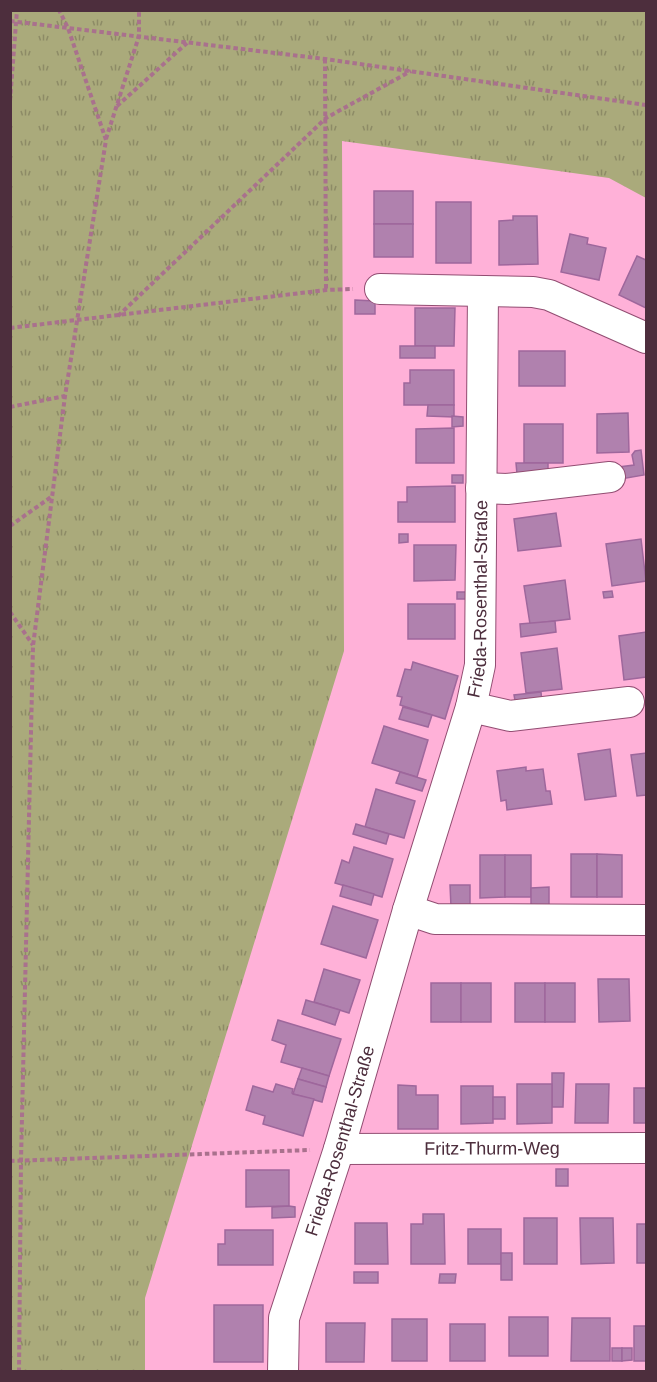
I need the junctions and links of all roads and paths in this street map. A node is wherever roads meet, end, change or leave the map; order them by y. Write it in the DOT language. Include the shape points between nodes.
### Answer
graph roads {
  1 [pos="17,10"];
  2 [pos="59,10"];
  3 [pos="139,10"];
  4 [pos="13,22"];
  5 [pos="68,28"];
  6 [pos="139,36"];
  7 [pos="188,43"];
  8 [pos="325,59"];
  9 [pos="411,71"];
  10 [pos="10,101"];
  11 [pos="646,105"];
  12 [pos="117,106"];
  13 [pos="326,118"];
  14 [pos="106,140"];
  15 [pos="347,289"];
  16 [pos="380,289"];
  17 [pos="326,290"];
  18 [pos="483,291"];
  19 [pos="118,316"];
  20 [pos="76,320"];
  21 [pos="10,327"];
  22 [pos="646,338"];
  23 [pos="65,396"];
  24 [pos="10,407"];
  25 [pos="610,477"];
  26 [pos="481,488"];
  27 [pos="52,497"];
  28 [pos="10,525"];
  29 [pos="10,612"];
  30 [pos="33,646"];
  31 [pos="629,702"];
  32 [pos="471,707"];
  33 [pos="408,910"];
  34 [pos="646,920"];
  35 [pos="646,1148"];
  36 [pos="339,1149"];
  37 [pos="21,1160"];
  38 [pos="10,1161"];
  39 [pos="20,1370"];
  40 [pos="283,1371"];
  1 -- 4 [label="path"];
  2 -- 5 [label="path"];
  3 -- 6 [label="path"];
  4 -- 5 [label="path"];
  4 -- 10 [label="path"];
  5 -- 6 [label="path"];
  5 -- 14 [label="path"];
  6 -- 7 [label="path"];
  6 -- 12 [label="path"];
  7 -- 8 [label="path"];
  7 -- 12 [label="path"];
  8 -- 9 [label="path"];
  8 -- 13 [label="path"];
  9 -- 11 [label="path"];
  9 -- 13 [label="path"];
  12 -- 14 [label="path"];
  13 -- 17 [label="path"];
  13 -- 19 [label="path"];
  14 -- 20 [label="path"];
  15 -- 17 [label="path"];
  16 -- 18 [label="street"];
  17 -- 19 [label="path"];
  18 -- 22 [label="street" via="549,295"];
  18 -- 26 [label="street, Frieda-Rosenthal-Straße"];
  19 -- 20 [label="path"];
  20 -- 21 [label="path"];
  20 -- 23 [label="path"];
  23 -- 24 [label="path"];
  23 -- 27 [label="path"];
  25 -- 26 [label="street, Frieda-Rosenthal-Straße" via="507,489"];
  26 -- 32 [label="street, Frieda-Rosenthal-Straße" via="480,665"];
  27 -- 28 [label="path"];
  27 -- 30 [label="path"];
  29 -- 30 [label="path"];
  30 -- 37 [label="path"];
  31 -- 32 [label="street, Frieda-Rosenthal-Straße" via="510,716"];
  32 -- 33 [label="street, Frieda-Rosenthal-Straße"];
  33 -- 34 [label="street" via="435,919"];
  33 -- 36 [label="street, Frieda-Rosenthal-Straße"];
  35 -- 36 [label="street, Fritz-Thurm-Weg"];
  36 -- 37 [label="path"];
  36 -- 40 [label="street, Frieda-Rosenthal-Straße" via="284,1318"];
  37 -- 38 [label="path"];
  37 -- 39 [label="path"];
}
